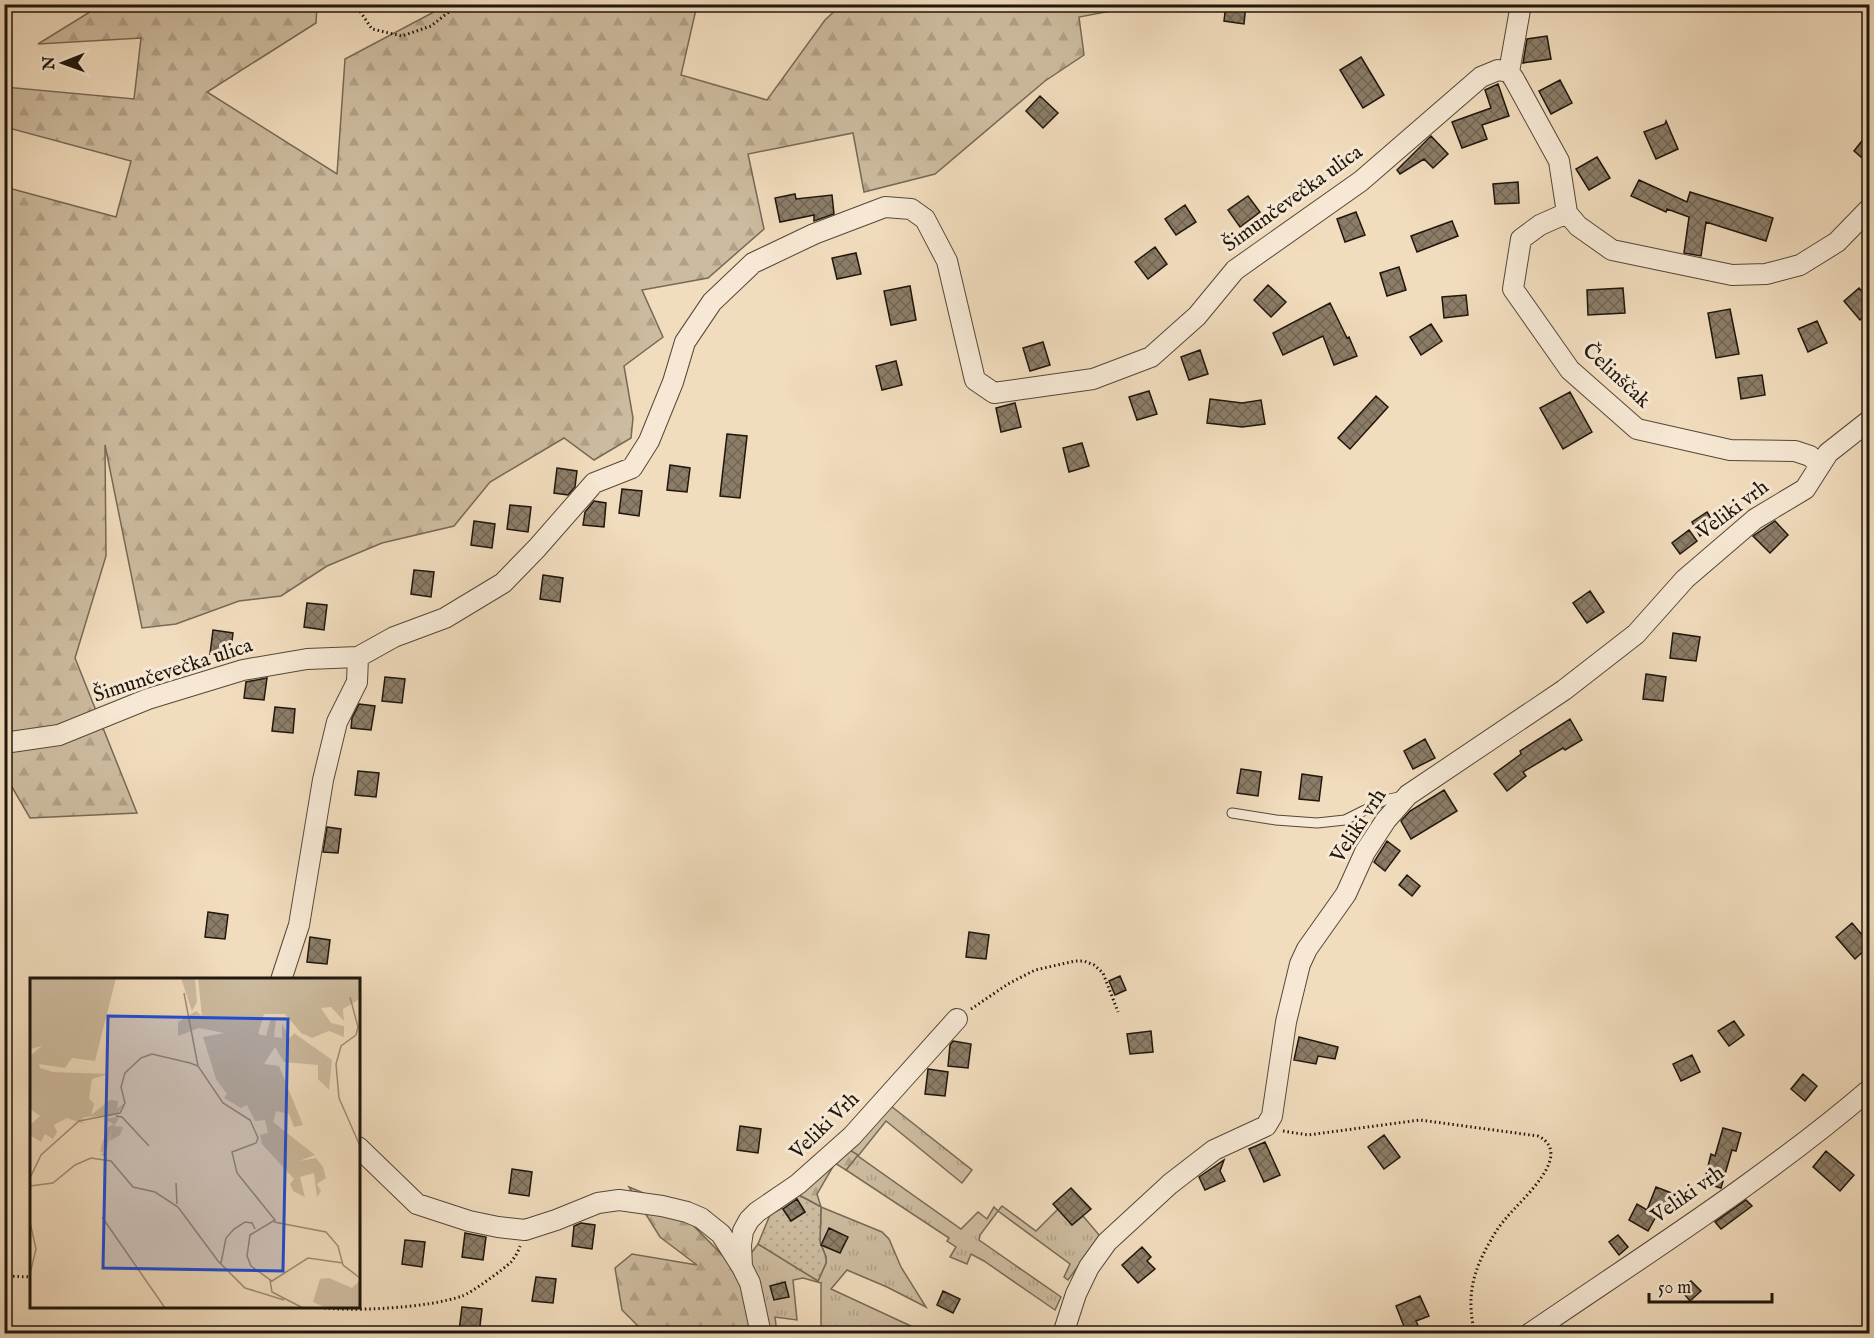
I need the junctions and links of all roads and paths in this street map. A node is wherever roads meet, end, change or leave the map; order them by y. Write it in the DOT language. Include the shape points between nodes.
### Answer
graph roads {
  1 [pos="355,4"];
  2 [pos="459,4"];
  3 [pos="1521,4"];
  4 [pos="1509,72"];
  5 [pos="1869,208"];
  6 [pos="1567,213"];
  7 [pos="1869,420"];
  8 [pos="1819,464"];
  9 [pos="358,657"];
  10 [pos="4,742"];
  11 [pos="1408,795"];
  12 [pos="1232,813"];
  13 [pos="282,978"];
  14 [pos="1118,1012"];
  15 [pos="957,1019"];
  16 [pos="1869,1089"];
  17 [pos="1268,1124"];
  18 [pos="360,1149"];
  19 [pos="525,1230"];
  20 [pos="742,1267"];
  21 [pos="4,1276"];
  22 [pos="30,1277"];
  23 [pos="323,1308"];
  24 [pos="761,1334"];
  25 [pos="1063,1334"];
  26 [pos="1475,1334"];
  27 [pos="1529,1334"];
  1 -- 2 [label="path" via="372,29 402,36 431,26"];
  3 -- 4 [label="street"];
  4 -- 6 [label="street" via="1559,161"];
  4 -- 9 [label="street, Šimunčevečka ulica" via="1498,70 1481,77 1361,181 1235,270 1197,316 1151,357 1093,379 994,393 975,380 947,261 925,219 911,209 885,207 814,234 753,264 712,302 685,342 649,441 632,468 594,483 503,583 445,618 394,637"];
  5 -- 6 [label="street" via="1837,242 1800,265 1766,274 1732,275 1612,250 1578,226"];
  6 -- 8 [label="street, Čelinščak" via="1521,239 1513,289 1570,370 1637,429 1730,450 1796,451"];
  7 -- 8 [label="street, Veliki vrh"];
  8 -- 11 [label="street, Veliki vrh" via="1804,489 1755,519 1694,572 1636,634 1564,690"];
  9 -- 10 [label="street, Šimunčevečka ulica" via="307,659 243,670 148,699 58,735"];
  9 -- 13 [label="street" via="357,682 337,722 323,780 299,926"];
  11 -- 12 [label="lane" via="1385,800 1345,820 1317,823"];
  11 -- 17 [label="street, Veliki vrh" via="1365,852 1346,894 1300,964"];
  14 -- 15 [label="path" via="1103,973 1094,965 1075,961 1035,970"];
  15 -- 20 [label="street, Veliki Vrh" via="852,1137 749,1220 743,1230"];
  16 -- 27 [label="street, Veliki vrh" via="1821,1131"];
  17 -- 25 [label="street" via="1214,1150 1107,1242 1076,1294"];
  17 -- 26 [label="path" via="1288,1133 1308,1135 1420,1120 1547,1140 1552,1156 1546,1170 1491,1240 1471,1286"];
  18 -- 19 [label="street" via="417,1204 469,1221"];
  19 -- 20 [label="street" via="598,1203 643,1202 701,1218 720,1234"];
  19 -- 23 [label="path" via="509,1264 464,1296 425,1305"];
  20 -- 24 [label="street" via="750,1283"];
  21 -- 22 [label="path"];
}
